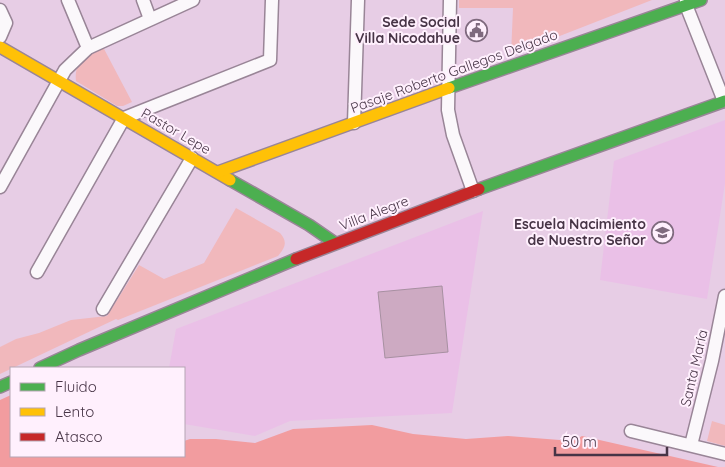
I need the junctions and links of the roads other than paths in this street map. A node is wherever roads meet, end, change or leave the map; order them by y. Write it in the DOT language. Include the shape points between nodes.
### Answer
graph roads {
  1 [pos="68,0"];
  2 [pos="143,0"];
  3 [pos="193,0"];
  4 [pos="272,0"];
  5 [pos="358,0"];
  6 [pos="450,0"];
  7 [pos="701,0"];
  8 [pos="686,3"];
  9 [pos="0,10"];
  10 [pos="150,19"];
  11 [pos="0,37"];
  12 [pos="0,47"];
  13 [pos="88,48"];
  14 [pos="59,81"];
  15 [pos="449,88"];
  16 [pos="725,101"];
  17 [pos="124,118"];
  18 [pos="354,123"];
  19 [pos="192,158"];
  20 [pos="218,172"];
  21 [pos="0,187"];
  22 [pos="473,192"];
  23 [pos="335,243"];
  24 [pos="37,272"];
  25 [pos="725,296"];
  26 [pos="103,309"];
  27 [pos="712,361"];
  28 [pos="725,365"];
  29 [pos="42,367"];
  30 [pos="631,431"];
  31 [pos="691,445"];
  32 [pos="725,454"];
  1 -- 13 [label="street"];
  2 -- 10 [label="street"];
  3 -- 10 [label="street"];
  4 -- 17 [label="street" via="270,60"];
  5 -- 18 [label="street"];
  6 -- 15 [label="street"];
  7 -- 8 [label="street, Pasaje Roberto Gallegos Delgado"];
  8 -- 15 [label="street, Pasaje Roberto Gallegos Delgado"];
  8 -- 16 [label="street"];
  9 -- 11 [label="street" via="6,23"];
  10 -- 13 [label="street"];
  12 -- 14 [label="street, Pastor Lepe"];
  13 -- 14 [label="street" via="65,70"];
  14 -- 17 [label="street, Pastor Lepe"];
  14 -- 21 [label="street"];
  15 -- 18 [label="street, Pasaje Roberto Gallegos Delgado"];
  15 -- 22 [label="street" via="452,135"];
  16 -- 22 [label="street, Villa Alegre"];
  17 -- 19 [label="street, Pastor Lepe"];
  17 -- 24 [label="street"];
  18 -- 20 [label="street, Pasaje Roberto Gallegos Delgado"];
  19 -- 20 [label="street, Pastor Lepe"];
  19 -- 26 [label="street"];
  20 -- 23 [label="street, Pastor Lepe"];
  22 -- 23 [label="street, Villa Alegre"];
  23 -- 29 [label="street, Villa Alegre"];
  25 -- 27 [label="street, Santa María"];
  27 -- 28 [label="street"];
  27 -- 31 [label="street, Santa María"];
  30 -- 31 [label="street"];
  31 -- 32 [label="street"];
}
